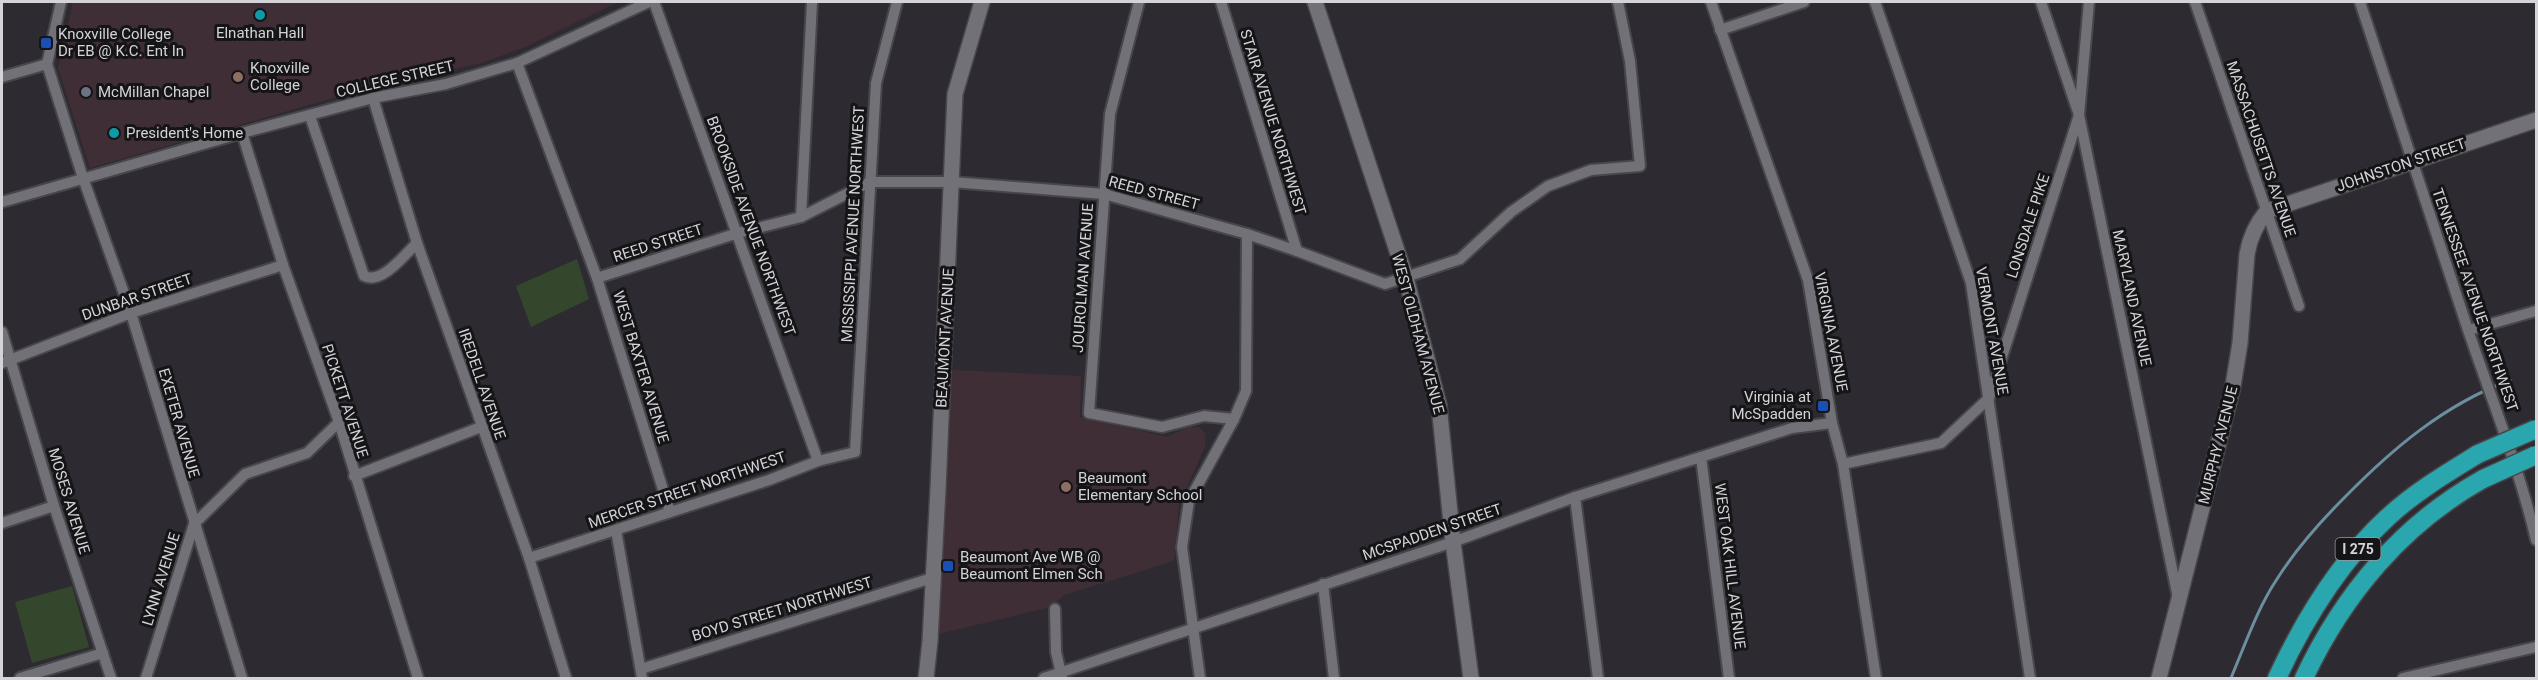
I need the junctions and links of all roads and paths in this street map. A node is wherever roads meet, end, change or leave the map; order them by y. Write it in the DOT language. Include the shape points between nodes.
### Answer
graph roads {
  1 [pos="61,2"];
  2 [pos="649,2"];
  3 [pos="654,2"];
  4 [pos="812,2"];
  5 [pos="897,2"];
  6 [pos="982,2"];
  7 [pos="1139,2"];
  8 [pos="1221,2"];
  9 [pos="1315,2"];
  10 [pos="1618,2"];
  11 [pos="1711,2"];
  12 [pos="1804,2"];
  13 [pos="1875,2"];
  14 [pos="2041,2"];
  15 [pos="2089,2"];
  16 [pos="2195,2"];
  17 [pos="2360,2"];
  18 [pos="1720,30"];
  19 [pos="517,63"];
  20 [pos="47,64"];
  21 [pos="2,77"];
  22 [pos="373,98"];
  23 [pos="310,116"];
  24 [pos="2079,116"];
  25 [pos="2536,120"];
  26 [pos="242,133"];
  27 [pos="2413,162"];
  28 [pos="83,178"];
  29 [pos="870,182"];
  30 [pos="952,182"];
  31 [pos="1104,194"];
  32 [pos="2,202"];
  33 [pos="2267,211"];
  34 [pos="801,217"];
  35 [pos="738,233"];
  36 [pos="1246,234"];
  37 [pos="417,243"];
  38 [pos="1298,251"];
  39 [pos="283,265"];
  40 [pos="597,278"];
  41 [pos="1406,278"];
  42 [pos="2299,306"];
  43 [pos="2536,311"];
  44 [pos="131,313"];
  45 [pos="2469,330"];
  46 [pos="2,332"];
  47 [pos="6,361"];
  48 [pos="1989,398"];
  49 [pos="1234,419"];
  50 [pos="339,422"];
  51 [pos="1832,423"];
  52 [pos="481,427"];
  53 [pos="2536,429"];
  54 [pos="855,452"];
  55 [pos="2536,455"];
  56 [pos="1701,457"];
  57 [pos="818,461"];
  58 [pos="1843,464"];
  59 [pos="354,476"];
  60 [pos="1575,498"];
  61 [pos="54,506"];
  62 [pos="670,512"];
  63 [pos="2,523"];
  64 [pos="194,524"];
  65 [pos="616,530"];
  66 [pos="2536,540"];
  67 [pos="1454,542"];
  68 [pos="530,558"];
  69 [pos="932,578"];
  70 [pos="1323,584"];
  71 [pos="2179,604"];
  72 [pos="1055,609"];
  73 [pos="1194,628"];
  74 [pos="2536,647"];
  75 [pos="103,653"];
  76 [pos="641,674"];
  77 [pos="1062,676"];
  78 [pos="20,678"];
  79 [pos="111,678"];
  80 [pos="146,678"];
  81 [pos="242,678"];
  82 [pos="418,678"];
  83 [pos="566,678"];
  84 [pos="926,678"];
  85 [pos="1044,678"];
  86 [pos="1200,678"];
  87 [pos="1334,678"];
  88 [pos="1471,678"];
  89 [pos="1598,678"];
  90 [pos="1729,678"];
  91 [pos="1876,678"];
  92 [pos="2030,678"];
  93 [pos="2159,678"];
  94 [pos="2277,678"];
  95 [pos="2304,678"];
  96 [pos="2403,678"];
  1 -- 20 [label="street"];
  2 -- 19 [label="street, COLLEGE STREET"];
  3 -- 35 [label="street, BROOKSIDE AVENUE NORTHWEST"];
  4 -- 34 [label="street"];
  5 -- 29 [label="street, MISSISSIPPI AVENUE NORTHWEST" via="876,82"];
  6 -- 30 [label="street, BEAUMONT AVENUE" via="955,94"];
  7 -- 31 [label="street, JOUROLMAN AVENUE" via="1110,114"];
  8 -- 38 [label="street, STAIR AVENUE NORTHWEST"];
  9 -- 41 [label="street, WEST OLDHAM AVENUE"];
  10 -- 41 [label="street, REED STREET" via="1630,61 1640,166 1591,170 1548,186 1511,212 1460,259"];
  11 -- 18 [label="street, VIRGINIA AVENUE"];
  12 -- 18 [label="street"];
  13 -- 48 [label="street, VERMONT AVENUE" via="1971,283"];
  14 -- 24 [label="street, MARYLAND AVENUE"];
  15 -- 24 [label="street, LONSDALE PIKE"];
  16 -- 33 [label="street, MASSACHUSETTS AVENUE"];
  17 -- 27 [label="street, TENNESSEE AVENUE NORTHWEST"];
  18 -- 51 [label="street, VIRGINIA AVENUE" via="1808,280"];
  19 -- 22 [label="street, COLLEGE STREET" via="446,84"];
  19 -- 40 [label="street, WEST BAXTER AVENUE"];
  20 -- 21 [label="street"];
  20 -- 28 [label="street, EXETER AVENUE"];
  22 -- 23 [label="street, COLLEGE STREET"];
  22 -- 37 [label="street, IREDELL AVENUE"];
  23 -- 26 [label="street, COLLEGE STREET"];
  23 -- 37 [label="street" via="364,276 381,276"];
  24 -- 48 [label="street, LONSDALE PIKE"];
  24 -- 71 [label="street, MARYLAND AVENUE"];
  25 -- 27 [label="street, JOHNSTON STREET"];
  26 -- 28 [label="street, COLLEGE STREET"];
  26 -- 39 [label="street, PICKETT AVENUE"];
  27 -- 33 [label="street, JOHNSTON STREET"];
  27 -- 45 [label="street, TENNESSEE AVENUE NORTHWEST"];
  28 -- 32 [label="street, COLLEGE STREET"];
  28 -- 44 [label="street, EXETER AVENUE"];
  29 -- 30 [label="street, REED STREET"];
  29 -- 34 [label="street, REED STREET"];
  29 -- 54 [label="street, MISSISSIPPI AVENUE NORTHWEST"];
  30 -- 31 [label="street, REED STREET"];
  30 -- 69 [label="street, BEAUMONT AVENUE"];
  31 -- 36 [label="street, REED STREET"];
  31 -- 49 [label="street, JOUROLMAN AVENUE" via="1089,413 1162,427 1204,416"];
  33 -- 42 [label="street, MASSACHUSETTS AVENUE"];
  33 -- 71 [label="street, MURPHY AVENUE" via="2250,240 2233,386"];
  34 -- 35 [label="street, REED STREET"];
  35 -- 40 [label="street, REED STREET"];
  35 -- 57 [label="street, BROOKSIDE AVENUE NORTHWEST"];
  36 -- 38 [label="street, REED STREET"];
  36 -- 49 [label="street" via="1245,391"];
  37 -- 52 [label="street, IREDELL AVENUE"];
  38 -- 41 [label="street, REED STREET" via="1385,284"];
  39 -- 44 [label="street, DUNBAR STREET"];
  39 -- 50 [label="street, PICKETT AVENUE"];
  40 -- 62 [label="street, WEST BAXTER AVENUE"];
  41 -- 67 [label="street, WEST OLDHAM AVENUE" via="1439,405"];
  43 -- 45 [label="street"];
  44 -- 47 [label="street, DUNBAR STREET"];
  44 -- 64 [label="street, EXETER AVENUE"];
  45 -- 66 [label="street, TENNESSEE AVENUE NORTHWEST" via="2528,505"];
  46 -- 47 [label="street, MOSES AVENUE"];
  47 -- 61 [label="street, MOSES AVENUE"];
  48 -- 58 [label="street, LONSDALE PIKE" via="1941,443"];
  48 -- 92 [label="street, VERMONT AVENUE"];
  49 -- 73 [label="street" via="1189,501 1182,547"];
  50 -- 59 [label="street, PICKETT AVENUE"];
  50 -- 64 [label="street, LYNN AVENUE" via="308,453 245,474"];
  51 -- 56 [label="street, MCSPADDEN STREET" via="1792,428"];
  51 -- 58 [label="street, VIRGINIA AVENUE"];
  52 -- 59 [label="street"];
  52 -- 68 [label="street, IREDELL AVENUE"];
  53 -- 94 [label="highway, I 275, bridge" via="2478,454 2388,517 2354,552 2315,606"];
  54 -- 57 [label="street, MERCER STREET NORTHWEST"];
  55 -- 95 [label="highway, I 275, bridge" via="2483,479 2438,506 2408,532 2362,581 2322,639"];
  56 -- 60 [label="street, MCSPADDEN STREET"];
  56 -- 90 [label="street, WEST OAK HILL AVENUE"];
  57 -- 62 [label="street, MERCER STREET NORTHWEST"];
  58 -- 91 [label="street, VIRGINIA AVENUE"];
  59 -- 82 [label="street, PICKETT AVENUE"];
  60 -- 67 [label="street, MCSPADDEN STREET"];
  60 -- 89 [label="street"];
  61 -- 63 [label="street"];
  61 -- 75 [label="street, MOSES AVENUE"];
  62 -- 65 [label="street, MERCER STREET NORTHWEST"];
  64 -- 80 [label="street, LYNN AVENUE"];
  64 -- 81 [label="street, EXETER AVENUE"];
  65 -- 68 [label="street, MERCER STREET NORTHWEST"];
  65 -- 76 [label="street"];
  67 -- 70 [label="street, MCSPADDEN STREET"];
  67 -- 88 [label="street, WEST OLDHAM AVENUE"];
  68 -- 83 [label="street, IREDELL AVENUE"];
  69 -- 76 [label="street, BOYD STREET NORTHWEST"];
  69 -- 84 [label="street, BEAUMONT AVENUE"];
  70 -- 73 [label="street, MCSPADDEN STREET"];
  70 -- 87 [label="street"];
  71 -- 93 [label="street, MURPHY AVENUE"];
  72 -- 77 [label="street" via="1056,652"];
  73 -- 77 [label="street, MCSPADDEN STREET"];
  73 -- 86 [label="street"];
  74 -- 96 [label="street"];
  75 -- 78 [label="street"];
  75 -- 79 [label="street, MOSES AVENUE"];
  77 -- 85 [label="street, MCSPADDEN STREET"];
}
